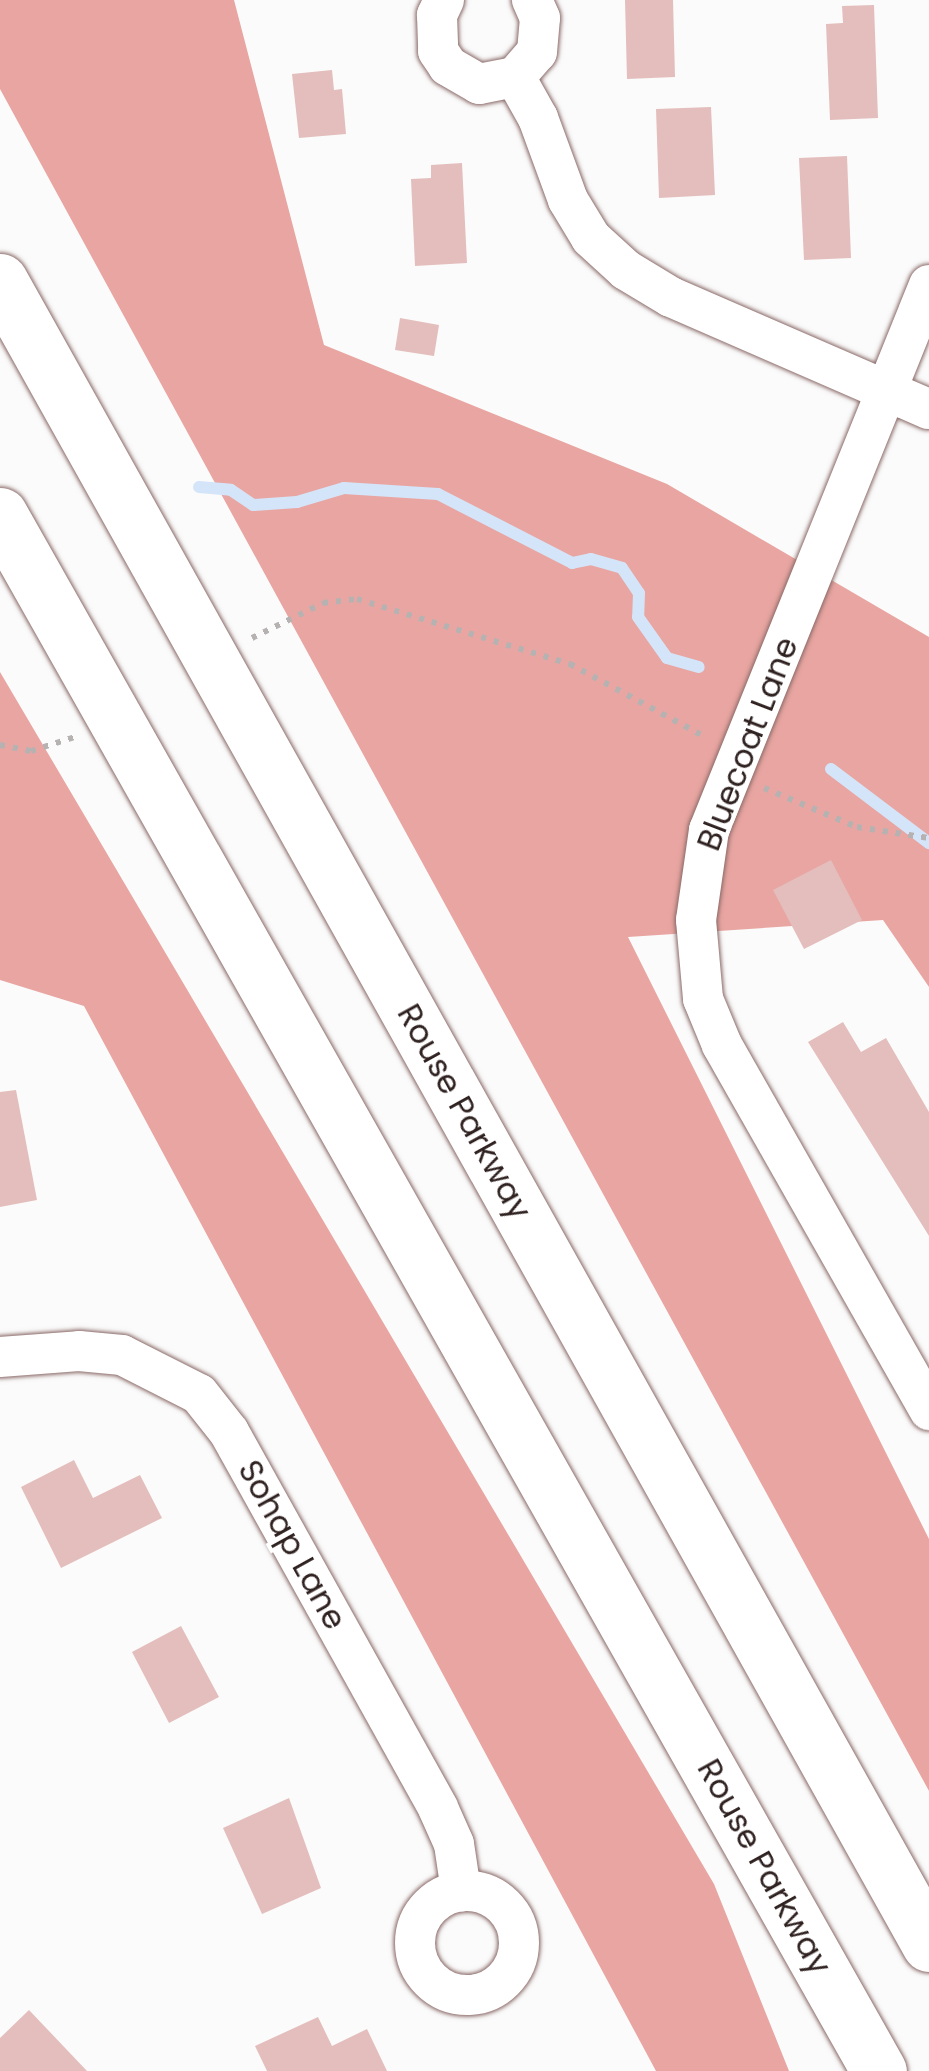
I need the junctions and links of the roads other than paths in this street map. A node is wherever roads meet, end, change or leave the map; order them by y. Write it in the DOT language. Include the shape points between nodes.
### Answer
graph roads {
  1 [pos="444,0"];
  2 [pos="532,0"];
  3 [pos="515,77"];
  4 [pos="0,280"];
  5 [pos="929,284"];
  6 [pos="890,393"];
  7 [pos="929,409"];
  8 [pos="0,514"];
  9 [pos="0,1357"];
  10 [pos="929,1410"];
  11 [pos="461,1891"];
  12 [pos="929,1944"];
  13 [pos="879,2071"];
  1 -- 3 [label="street" via="434,33 448,66 480,84"];
  2 -- 3 [label="street" via="542,35 538,52"];
  3 -- 6 [label="street" via="568,200 591,238 626,270 671,297"];
  4 -- 12 [label="main road, Rouse Parkway"];
  5 -- 6 [label="street, Bluecoat Lane"];
  6 -- 7 [label="street"];
  6 -- 10 [label="street, Bluecoat Lane" via="710,830 696,964 722,1045"];
  8 -- 13 [label="main road, Rouse Parkway"];
  9 -- 11 [label="street, Sohap Lane" via="122,1355 199,1394 229,1432 438,1808 454,1844"];
}
